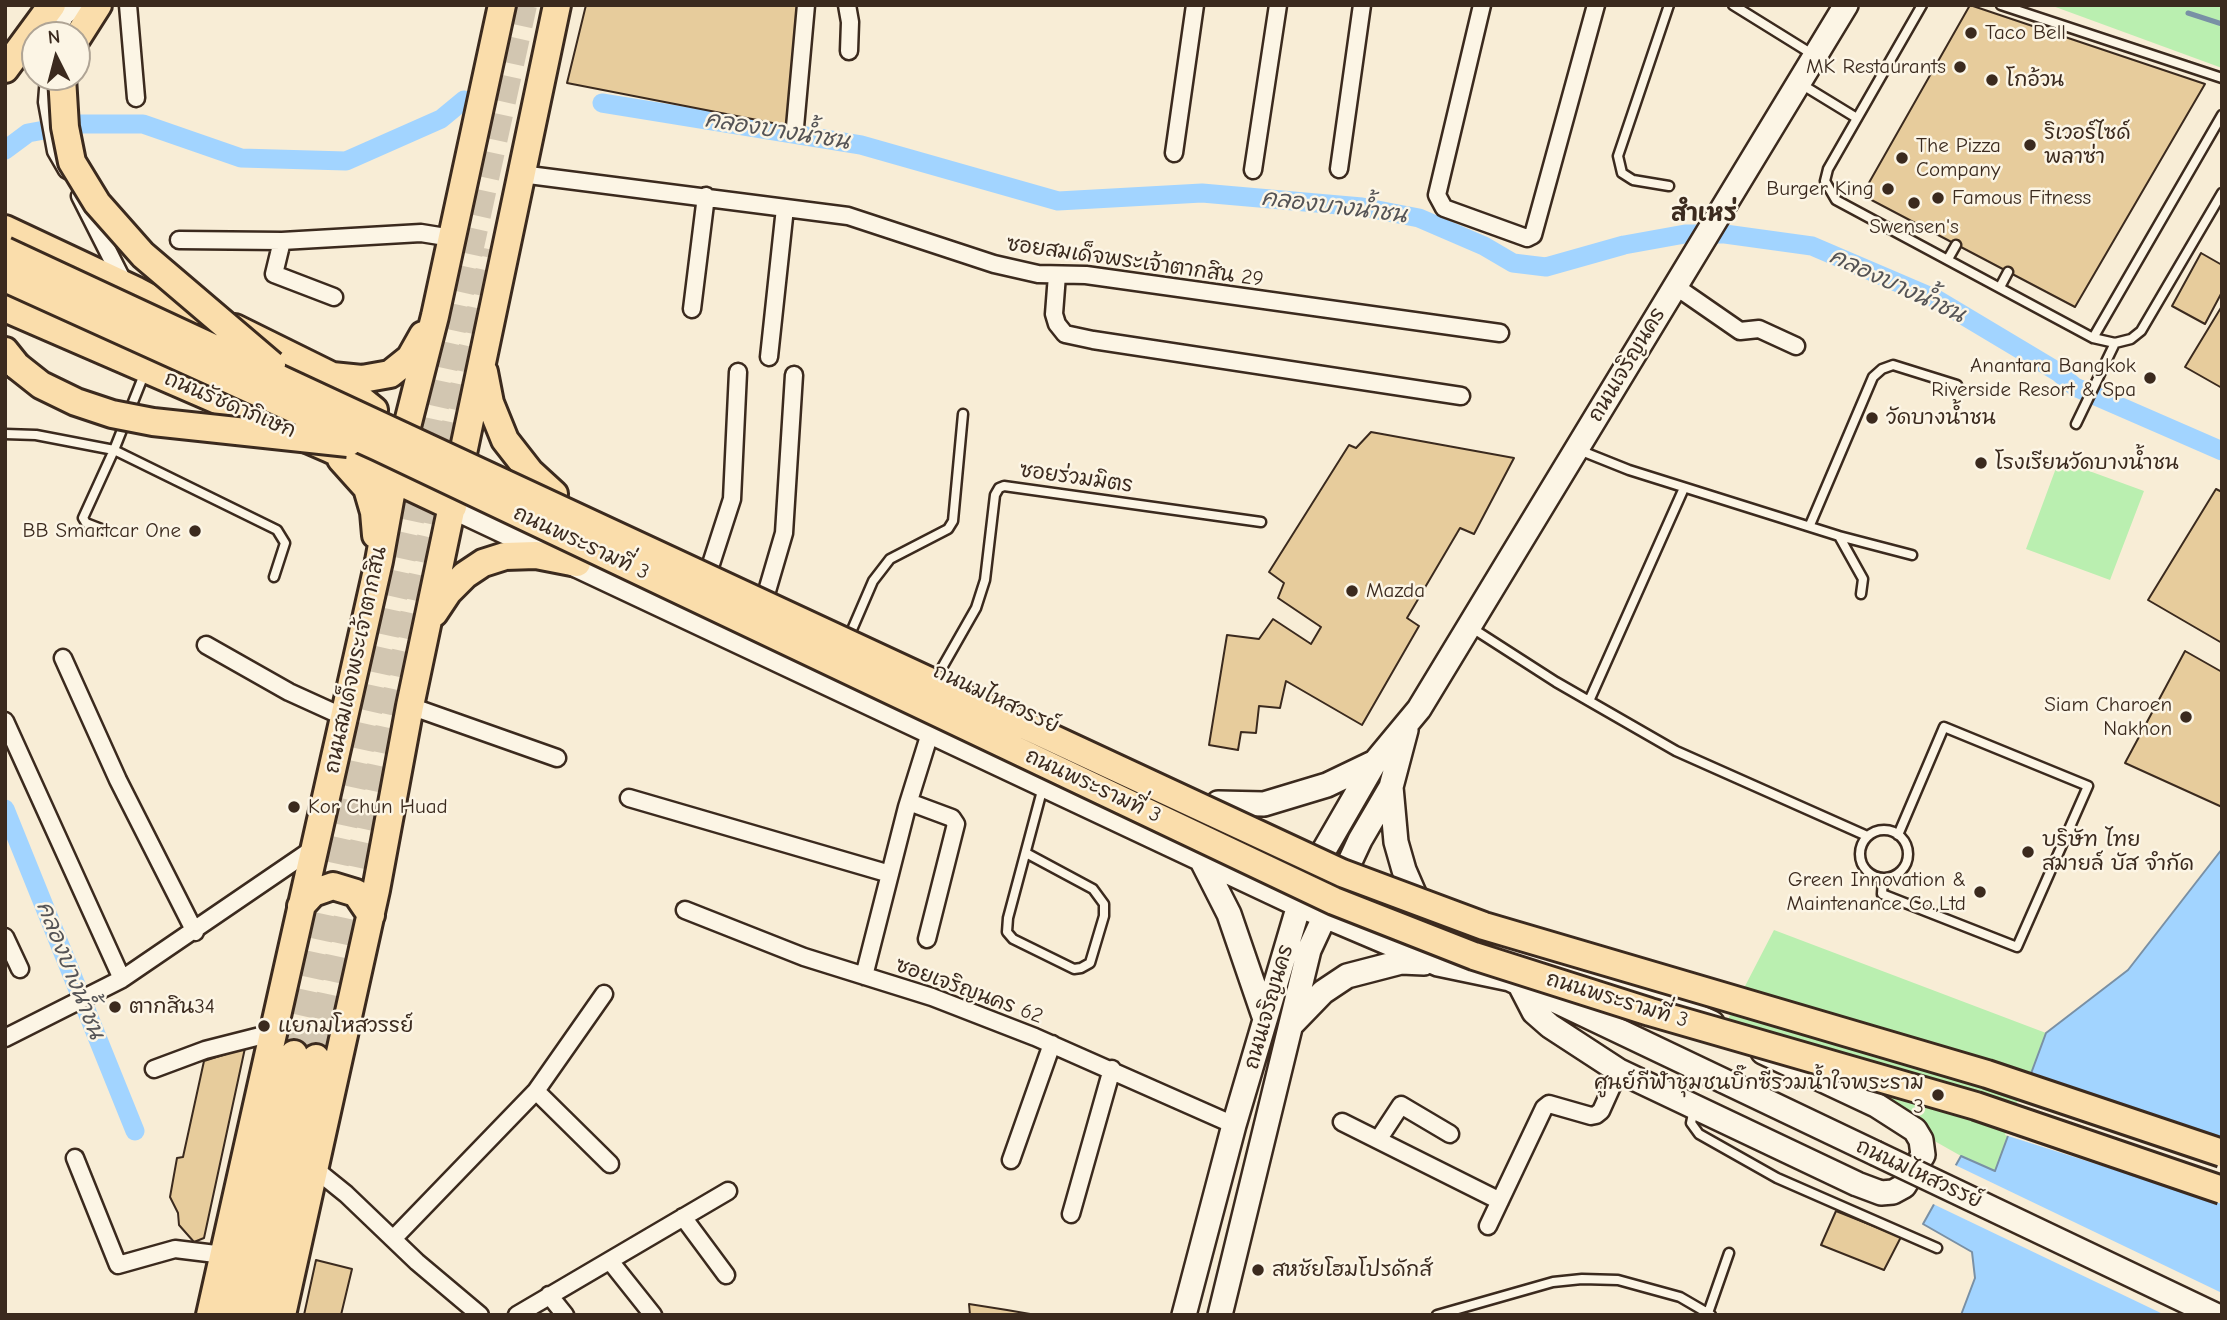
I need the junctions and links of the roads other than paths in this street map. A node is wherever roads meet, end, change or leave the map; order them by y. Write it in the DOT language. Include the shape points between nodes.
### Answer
graph roads {
  1 [pos="34,5"];
  2 [pos="98,5"];
  3 [pos="128,5"];
  4 [pos="502,5"];
  5 [pos="557,5"];
  6 [pos="806,5"];
  7 [pos="847,5"];
  8 [pos="1195,5"];
  9 [pos="1278,5"];
  10 [pos="1362,5"];
  11 [pos="1482,5"];
  12 [pos="1596,5"];
  13 [pos="1670,5"];
  14 [pos="1733,5"];
  15 [pos="1846,5"];
  16 [pos="1922,5"];
  17 [pos="2001,5"];
  18 [pos="70,16"];
  19 [pos="849,51"];
  20 [pos="1815,55"];
  21 [pos="5,68"];
  22 [pos="2222,78"];
  23 [pos="1798,82"];
  24 [pos="48,91"];
  25 [pos="63,91"];
  26 [pos="136,98"];
  27 [pos="1856,117"];
  28 [pos="2220,124"];
  29 [pos="794,127"];
  30 [pos="1174,153"];
  31 [pos="1339,169"];
  32 [pos="1253,170"];
  33 [pos="521,174"];
  34 [pos="1669,186"];
  35 [pos="2222,193"];
  36 [pos="706,196"];
  37 [pos="785,208"];
  38 [pos="5,229"];
  39 [pos="452,238"];
  40 [pos="178,240"];
  41 [pos="282,241"];
  42 [pos="1956,244"];
  43 [pos="5,251"];
  44 [pos="1948,259"];
  45 [pos="2008,272"];
  46 [pos="1056,275"];
  47 [pos="5,278"];
  48 [pos="1679,281"];
  49 [pos="130,287"];
  50 [pos="2000,288"];
  51 [pos="334,297"];
  52 [pos="5,308"];
  53 [pos="692,309"];
  54 [pos="435,316"];
  55 [pos="1500,333"];
  56 [pos="216,334"];
  57 [pos="2093,338"];
  58 [pos="2115,343"];
  59 [pos="1796,346"];
  60 [pos="5,351"];
  61 [pos="483,353"];
  62 [pos="769,357"];
  63 [pos="146,369"];
  64 [pos="738,372"];
  65 [pos="794,374"];
  66 [pos="332,376"];
  67 [pos="1956,385"];
  68 [pos="298,387"];
  69 [pos="194,389"];
  70 [pos="1461,396"];
  71 [pos="374,410"];
  72 [pos="963,414"];
  73 [pos="2076,424"];
  74 [pos="406,426"];
  75 [pos="5,434"];
  76 [pos="328,447"];
  77 [pos="378,447"];
  78 [pos="1576,449"];
  79 [pos="114,450"];
  80 [pos="464,451"];
  81 [pos="394,478"];
  82 [pos="1684,488"];
  83 [pos="554,494"];
  84 [pos="453,507"];
  85 [pos="1261,522"];
  86 [pos="1810,526"];
  87 [pos="104,530"];
  88 [pos="1839,536"];
  89 [pos="1912,555"];
  90 [pos="379,561"];
  91 [pos="576,563"];
  92 [pos="710,567"];
  93 [pos="274,577"];
  94 [pos="767,591"];
  95 [pos="1861,594"];
  96 [pos="429,621"];
  97 [pos="1470,626"];
  98 [pos="851,632"];
  99 [pos="206,645"];
  100 [pos="63,658"];
  101 [pos="939,673"];
  102 [pos="1589,701"];
  103 [pos="410,706"];
  104 [pos="344,717"];
  105 [pos="5,720"];
  106 [pos="1408,724"];
  107 [pos="931,730"];
  108 [pos="557,758"];
  109 [pos="1375,762"];
  110 [pos="1044,783"];
  111 [pos="1391,788"];
  112 [pos="629,798"];
  113 [pos="909,802"];
  114 [pos="1218,803"];
  115 [pos="1898,835"];
  116 [pos="1867,836"];
  117 [pos="314,848"];
  118 [pos="1323,852"];
  119 [pos="1026,853"];
  120 [pos="1200,857"];
  121 [pos="1348,867"];
  122 [pos="890,874"];
  123 [pos="1884,878"];
  124 [pos="1299,905"];
  125 [pos="301,906"];
  126 [pos="1420,907"];
  127 [pos="685,910"];
  128 [pos="371,915"];
  129 [pos="1323,916"];
  130 [pos="195,932"];
  131 [pos="5,937"];
  132 [pos="1464,937"];
  133 [pos="927,939"];
  134 [pos="1438,964"];
  135 [pos="20,969"];
  136 [pos="864,976"];
  137 [pos="122,979"];
  138 [pos="1514,981"];
  139 [pos="604,994"];
  140 [pos="1265,1019"];
  141 [pos="1292,1026"];
  142 [pos="272,1033"];
  143 [pos="5,1038"];
  144 [pos="1052,1044"];
  145 [pos="154,1069"];
  146 [pos="1112,1069"];
  147 [pos="1619,1071"];
  148 [pos="536,1091"];
  149 [pos="1694,1106"];
  150 [pos="1342,1122"];
  151 [pos="1234,1125"];
  152 [pos="1450,1134"];
  153 [pos="1378,1140"];
  154 [pos="2222,1153"];
  155 [pos="75,1158"];
  156 [pos="1011,1160"];
  157 [pos="610,1164"];
  158 [pos="315,1170"];
  159 [pos="2222,1190"];
  160 [pos="728,1191"];
  161 [pos="1500,1201"];
  162 [pos="1071,1214"];
  163 [pos="683,1217"];
  164 [pos="1488,1226"];
  165 [pos="393,1240"];
  166 [pos="1937,1248"];
  167 [pos="1729,1254"];
  168 [pos="224,1255"];
  169 [pos="610,1261"];
  170 [pos="726,1275"];
  171 [pos="549,1295"];
  172 [pos="1460,1311"];
  173 [pos="1709,1314"];
  174 [pos="210,1315"];
  175 [pos="236,1315"];
  176 [pos="259,1315"];
  177 [pos="282,1315"];
  178 [pos="480,1315"];
  179 [pos="517,1315"];
  180 [pos="565,1315"];
  181 [pos="653,1315"];
  182 [pos="1184,1315"];
  183 [pos="1220,1315"];
  184 [pos="1437,1315"];
  185 [pos="2214,1315"];
  1 -- 21 [label="main road"];
  2 -- 18 [label="main road"];
  3 -- 26 [label="street"];
  4 -- 39 [label="main road, ถนนสมเด็จพระเจ้าตากสิน"];
  5 -- 33 [label="main road"];
  6 -- 29 [label="street"];
  7 -- 19 [label="street"];
  8 -- 30 [label="street"];
  9 -- 32 [label="street"];
  10 -- 31 [label="street"];
  11 -- 12 [label="street" via="1437,195 1444,208 1527,238 1534,235"];
  13 -- 34 [label="lane" via="1619,156 1622,173 1633,180"];
  14 -- 20 [label="lane"];
  15 -- 20 [label="main road, ถนนเจริญนคร"];
  16 -- 27 [label="lane"];
  17 -- 22 [label="lane"];
  18 -- 21 [label="main road"];
  20 -- 23 [label="main road, ถนนเจริญนคร"];
  23 -- 27 [label="lane"];
  23 -- 48 [label="main road, ถนนเจริญนคร"];
  24 -- 49 [label="street" via="56,151"];
  25 -- 68 [label="main road, bridge" via="72,162 97,203 143,254"];
  27 -- 44 [label="lane" via="1828,169 1825,181 1829,191 1836,200"];
  28 -- 57 [label="lane"];
  33 -- 36 [label="street, ซอยสมเด็จพระเจ้าตากสิน 29"];
  33 -- 61 [label="main road"];
  35 -- 58 [label="lane" via="2141,331"];
  36 -- 37 [label="street, ซอยสมเด็จพระเจ้าตากสิน 29"];
  36 -- 53 [label="street"];
  37 -- 46 [label="street, ซอยสมเด็จพระเจ้าตากสิน 29" via="848,216 994,264"];
  37 -- 62 [label="street"];
  38 -- 49 [label="main road"];
  39 -- 41 [label="street" via="421,233"];
  39 -- 54 [label="main road, ถนนสมเด็จพระเจ้าตากสิน"];
  40 -- 41 [label="street"];
  41 -- 51 [label="street" via="274,274"];
  42 -- 44 [label="lane"];
  43 -- 68 [label="main road, ถนนพระรามที่ 3, bridge"];
  44 -- 50 [label="lane"];
  45 -- 50 [label="lane"];
  46 -- 55 [label="street, ซอยสมเด็จพระเจ้าตากสิน 29" via="1100,277"];
  46 -- 70 [label="street" via="1054,314 1065,334"];
  47 -- 77 [label="main road, ถนนพระรามที่ 3, bridge"];
  48 -- 59 [label="street" via="1740,331 1759,329"];
  48 -- 78 [label="main road, ถนนเจริญนคร"];
  49 -- 56 [label="main road"];
  49 -- 66 [label="main road" via="205,313"];
  50 -- 57 [label="lane"];
  52 -- 63 [label="main road, ถนนรัชดาภิเษก"];
  54 -- 66 [label="main road" via="410,358 390,374 362,379"];
  54 -- 74 [label="main road, ถนนสมเด็จพระเจ้าตากสิน"];
  56 -- 69 [label="main road" via="225,358 220,373 211,383"];
  56 -- 71 [label="main road"];
  57 -- 58 [label="lane"];
  58 -- 73 [label="lane"];
  60 -- 77 [label="main road, bridge" via="41,385 113,414"];
  61 -- 80 [label="main road"];
  61 -- 83 [label="main road" via="490,403 505,440"];
  63 -- 69 [label="main road, ถนนรัชดาภิเษก"];
  63 -- 79 [label="lane"];
  64 -- 92 [label="street" via="732,499"];
  65 -- 94 [label="street" via="784,533"];
  66 -- 71 [label="main road"];
  67 -- 86 [label="lane" via="1893,365 1873,377"];
  68 -- 154 [label="main road, ถนนพระรามที่ 3, bridge" via="1342,873 1484,926 1987,1074"];
  69 -- 76 [label="main road, ถนนรัชดาภิเษก"];
  71 -- 74 [label="main road"];
  72 -- 98 [label="lane" via="953,521 940,533 890,559 873,581"];
  74 -- 80 [label="main road"];
  74 -- 81 [label="main road, ถนนสมเด็จพระเจ้าตากสิน"];
  75 -- 79 [label="lane" via="36,435"];
  76 -- 81 [label="main road, ถนนรัชดาภิเษก"];
  76 -- 90 [label="main road" via="367,488"];
  77 -- 159 [label="main road, ถนนพระรามที่ 3, bridge" via="1335,901 1474,956 1976,1106"];
  78 -- 82 [label="lane"];
  78 -- 97 [label="main road, ถนนเจริญนคร"];
  79 -- 87 [label="lane" via="83,518"];
  79 -- 93 [label="lane" via="277,530 285,543"];
  80 -- 83 [label="main road, ถนนมไหสวรรย์"];
  80 -- 84 [label="main road"];
  81 -- 84 [label="main road, ถนนรัชดาภิเษก"];
  81 -- 90 [label="main road, ถนนสมเด็จพระเจ้าตากสิน"];
  82 -- 86 [label="lane"];
  82 -- 102 [label="lane"];
  83 -- 92 [label="main road, ถนนมไหสวรรย์"];
  84 -- 91 [label="main road, ถนนมไหสวรรย์"];
  84 -- 96 [label="main road"];
  85 -- 101 [label="lane, ซอยร่วมมิตร" via="999,488 979,599"];
  86 -- 88 [label="lane"];
  88 -- 89 [label="lane"];
  88 -- 95 [label="lane" via="1863,579"];
  90 -- 104 [label="main road, ถนนสมเด็จพระเจ้าตากสิน"];
  91 -- 96 [label="main road" via="536,555 505,556 483,563 448,592"];
  91 -- 107 [label="main road, ถนนมไหสวรรย์"];
  92 -- 94 [label="main road, ถนนมไหสวรรย์"];
  94 -- 98 [label="main road, ถนนมไหสวรรย์"];
  96 -- 103 [label="main road"];
  97 -- 102 [label="lane"];
  97 -- 106 [label="main road, ถนนเจริญนคร"];
  98 -- 101 [label="main road, ถนนมไหสวรรย์"];
  99 -- 104 [label="street"];
  100 -- 130 [label="street"];
  101 -- 114 [label="main road, ถนนมไหสวรรย์"];
  102 -- 116 [label="lane" via="1676,751"];
  103 -- 108 [label="street"];
  103 -- 128 [label="main road"];
  104 -- 117 [label="main road, ถนนสมเด็จพระเจ้าตากสิน"];
  105 -- 137 [label="street"];
  106 -- 109 [label="main road, ถนนเจริญนคร"];
  106 -- 111 [label="main road, ถนนเจริญนคร"];
  107 -- 110 [label="main road, ถนนมไหสวรรย์"];
  107 -- 113 [label="street"];
  109 -- 114 [label="main road" via="1327,785 1264,804"];
  109 -- 118 [label="main road, ถนนเจริญนคร"];
  110 -- 119 [label="lane"];
  110 -- 120 [label="main road, ถนนมไหสวรรย์"];
  111 -- 121 [label="main road, ถนนเจริญนคร"];
  111 -- 126 [label="main road" via="1398,850"];
  112 -- 122 [label="street"];
  113 -- 122 [label="street"];
  113 -- 133 [label="street" via="956,824"];
  114 -- 118 [label="main road, ถนนมไหสวรรย์"];
  115 -- 116 [label="lane" via="1883,830"];
  115 -- 123 [label="lane" via="1907,847 1906,862 1897,874"];
  115 -- 123 [label="lane" via="1944,727 2088,786 2017,947 1882,894"];
  116 -- 123 [label="lane" via="1860,850 1863,866 1875,877"];
  117 -- 125 [label="main road, ถนนสมเด็จพระเจ้าตากสิน"];
  117 -- 130 [label="street"];
  118 -- 121 [label="main road, ถนนมไหสวรรย์"];
  118 -- 124 [label="main road, ถนนเจริญนคร"];
  119 -- 119 [label="lane" via="1093,889 1104,904 1090,963 1081,968 1074,969 1007,932"];
  120 -- 124 [label="main road, ถนนมไหสวรรย์"];
  120 -- 140 [label="main road" via="1229,914"];
  121 -- 126 [label="main road, ถนนมไหสวรรย์"];
  121 -- 129 [label="main road, ถนนเจริญนคร"];
  122 -- 136 [label="street"];
  124 -- 129 [label="main road, ถนนมไหสวรรย์"];
  124 -- 140 [label="main road, ถนนเจริญนคร"];
  125 -- 128 [label="main road" via="313,893 332,886 356,894"];
  125 -- 142 [label="main road, ถนนสมเด็จพระเจ้าตากสิน"];
  126 -- 132 [label="main road, ถนนมไหสวรรย์"];
  127 -- 136 [label="street, ซอยเจริญนคร 62"];
  128 -- 158 [label="main road"];
  129 -- 134 [label="main road, ถนนมไหสวรรย์"];
  129 -- 141 [label="main road, ถนนเจริญนคร" via="1309,950"];
  130 -- 137 [label="street"];
  131 -- 135 [label="street"];
  132 -- 138 [label="main road, ถนนมไหสวรรย์"];
  132 -- 149 [label="main road" via="1595,974 1679,1005 1793,1068 1876,1105 1915,1130 1923,1154 1904,1186 1881,1193"];
  134 -- 138 [label="main road, ถนนมไหสวรรย์"];
  134 -- 141 [label="main road" via="1401,962 1347,976 1322,992"];
  136 -- 144 [label="street, ซอยเจริญนคร 62"];
  137 -- 143 [label="street"];
  138 -- 147 [label="main road" via="1534,1012 1550,1026"];
  138 -- 185 [label="main road, ถนนมไหสวรรย์, bridge"];
  139 -- 148 [label="street"];
  140 -- 151 [label="main road, ถนนเจริญนคร"];
  141 -- 183 [label="main road, ถนนเจริญนคร"];
  142 -- 145 [label="street"];
  142 -- 168 [label="main road, ถนนสมเด็จพระเจ้าตากสิน"];
  144 -- 146 [label="street, ซอยเจริญนคร 62"];
  144 -- 156 [label="street"];
  146 -- 151 [label="street, ซอยเจริญนคร 62"];
  146 -- 162 [label="street"];
  147 -- 149 [label="main road"];
  147 -- 161 [label="street" via="1597,1115 1549,1104 1544,1108"];
  148 -- 157 [label="street"];
  148 -- 165 [label="street"];
  149 -- 166 [label="lane" via="1691,1123 1699,1133 1777,1178"];
  150 -- 153 [label="street"];
  151 -- 182 [label="main road, ถนนเจริญนคร"];
  152 -- 153 [label="street" via="1401,1105"];
  153 -- 161 [label="street"];
  155 -- 168 [label="street" via="118,1265 175,1249"];
  158 -- 165 [label="street"];
  158 -- 177 [label="main road"];
  160 -- 163 [label="street"];
  161 -- 164 [label="street"];
  163 -- 169 [label="street"];
  163 -- 170 [label="street"];
  165 -- 178 [label="street"];
  167 -- 173 [label="lane"];
  168 -- 174 [label="main road, ถนนสมเด็จพระเจ้าตากสิน"];
  169 -- 171 [label="street"];
  169 -- 181 [label="street"];
  171 -- 179 [label="street"];
  171 -- 180 [label="street"];
  172 -- 173 [label="lane" via="1553,1282 1582,1279 1618,1280 1667,1294"];
  172 -- 184 [label="lane"];
  175 -- 176 [label="main road" via="305,1056"];
}
